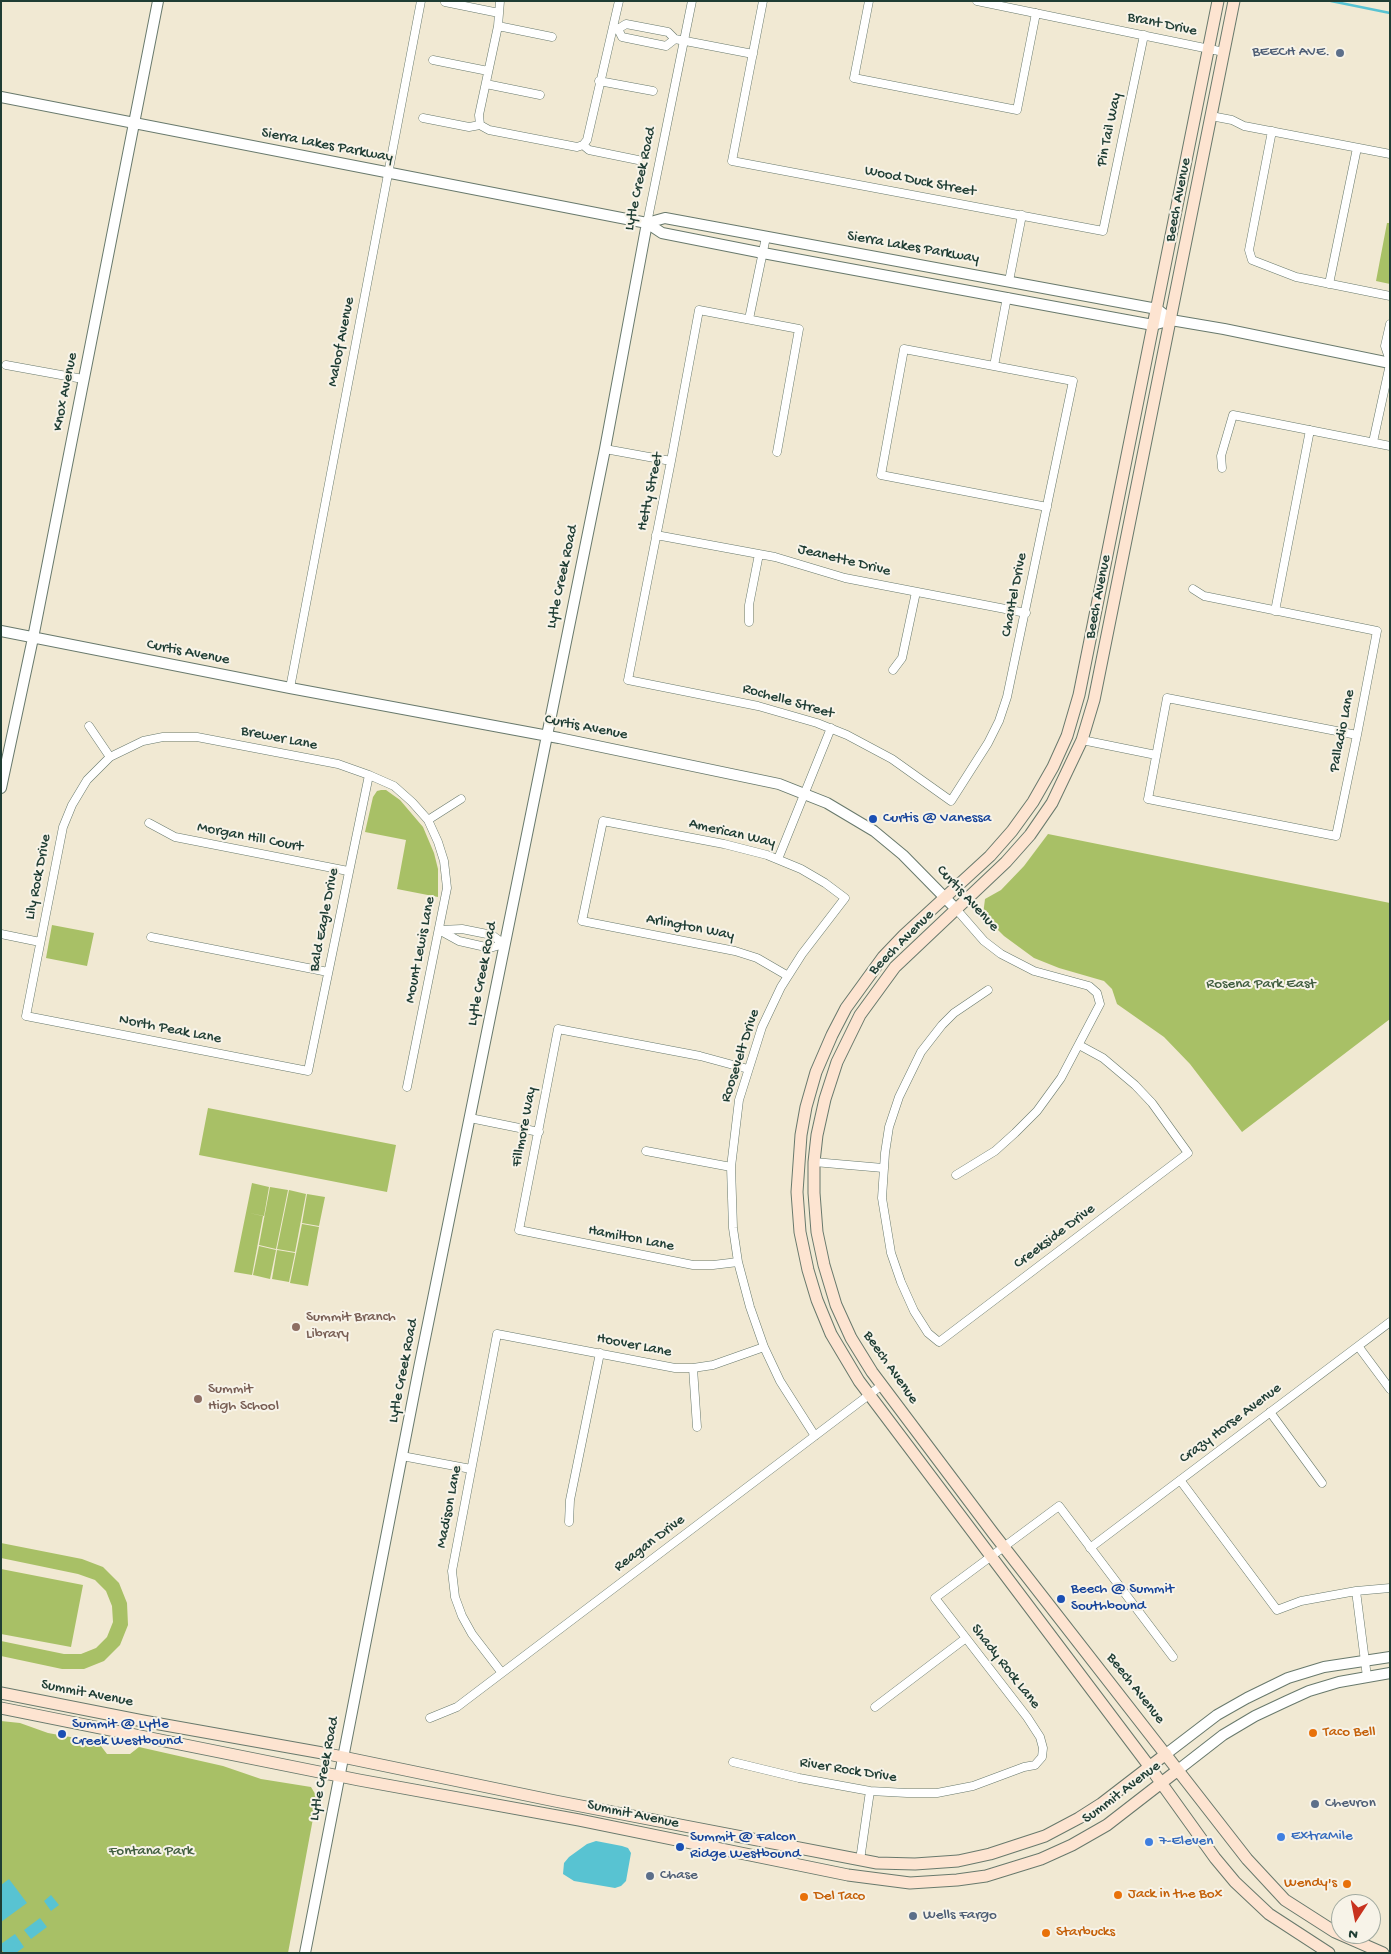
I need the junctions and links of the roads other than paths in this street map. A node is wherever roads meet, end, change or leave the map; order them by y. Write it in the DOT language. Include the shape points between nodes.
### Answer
graph roads {
  1 [pos="158,1"];
  2 [pos="422,1"];
  3 [pos="500,1"];
  4 [pos="619,1"];
  5 [pos="692,1"];
  6 [pos="763,1"];
  7 [pos="869,1"];
  8 [pos="977,1"];
  9 [pos="1218,1"];
  10 [pos="1234,1"];
  11 [pos="445,2"];
  12 [pos="499,13"];
  13 [pos="1036,14"];
  14 [pos="498,26"];
  15 [pos="615,28"];
  16 [pos="1144,35"];
  17 [pos="552,37"];
  18 [pos="679,40"];
  19 [pos="1208,49"];
  20 [pos="1224,52"];
  21 [pos="753,54"];
  22 [pos="433,60"];
  23 [pos="488,71"];
  24 [pos="599,81"];
  25 [pos="486,84"];
  26 [pos="654,91"];
  27 [pos="540,95"];
  28 [pos="1,97"];
  29 [pos="1211,116"];
  30 [pos="423,118"];
  31 [pos="135,124"];
  32 [pos="480,125"];
  33 [pos="1272,131"];
  34 [pos="580,146"];
  35 [pos="1358,148"];
  36 [pos="1390,154"];
  37 [pos="638,160"];
  38 [pos="388,173"];
  39 [pos="1022,216"];
  40 [pos="646,223"];
  41 [pos="1103,231"];
  42 [pos="766,237"];
  43 [pos="763,252"];
  44 [pos="1009,281"];
  45 [pos="1330,284"];
  46 [pos="1390,296"];
  47 [pos="1007,298"];
  48 [pos="1157,309"];
  49 [pos="749,319"];
  50 [pos="1171,320"];
  51 [pos="1390,324"];
  52 [pos="1153,325"];
  53 [pos="1390,363"];
  54 [pos="6,364"];
  55 [pos="994,366"];
  56 [pos="83,378"];
  57 [pos="1310,430"];
  58 [pos="1373,442"];
  59 [pos="1390,446"];
  60 [pos="605,449"];
  61 [pos="777,452"];
  62 [pos="671,461"];
  63 [pos="1222,468"];
  64 [pos="1047,506"];
  65 [pos="656,535"];
  66 [pos="759,554"];
  67 [pos="1193,589"];
  68 [pos="916,592"];
  69 [pos="1275,611"];
  70 [pos="1026,613"];
  71 [pos="748,622"];
  72 [pos="1,631"];
  73 [pos="33,638"];
  74 [pos="893,670"];
  75 [pos="628,680"];
  76 [pos="290,688"];
  77 [pos="88,726"];
  78 [pos="831,728"];
  79 [pos="1357,735"];
  80 [pos="546,736"];
  81 [pos="1082,740"];
  82 [pos="1156,755"];
  83 [pos="110,756"];
  84 [pos="369,774"];
  85 [pos="1,788"];
  86 [pos="805,793"];
  87 [pos="461,799"];
  88 [pos="952,801"];
  89 [pos="428,820"];
  90 [pos="149,823"];
  91 [pos="778,859"];
  92 [pos="348,872"];
  93 [pos="845,898"];
  94 [pos="945,898"];
  95 [pos="957,910"];
  96 [pos="582,921"];
  97 [pos="440,930"];
  98 [pos="1,934"];
  99 [pos="151,937"];
  100 [pos="40,942"];
  101 [pos="504,944"];
  102 [pos="328,972"];
  103 [pos="788,976"];
  104 [pos="988,990"];
  105 [pos="26,1016"];
  106 [pos="1079,1045"];
  107 [pos="748,1069"];
  108 [pos="308,1071"];
  109 [pos="408,1087"];
  110 [pos="470,1118"];
  111 [pos="539,1132"];
  112 [pos="646,1151"];
  113 [pos="814,1162"];
  114 [pos="731,1167"];
  115 [pos="883,1168"];
  116 [pos="956,1175"];
  117 [pos="519,1230"];
  118 [pos="738,1262"];
  119 [pos="1390,1322"];
  120 [pos="497,1334"];
  121 [pos="1358,1346"];
  122 [pos="764,1347"];
  123 [pos="600,1353"];
  124 [pos="694,1368"];
  125 [pos="882,1386"];
  126 [pos="1390,1389"];
  127 [pos="869,1396"];
  128 [pos="1270,1412"];
  129 [pos="696,1427"];
  130 [pos="816,1436"];
  131 [pos="402,1456"];
  132 [pos="471,1469"];
  133 [pos="1180,1480"];
  134 [pos="1322,1483"];
  135 [pos="569,1522"];
  136 [pos="1004,1546"];
  137 [pos="1090,1548"];
  138 [pos="991,1556"];
  139 [pos="1390,1588"];
  140 [pos="1356,1591"];
  141 [pos="966,1638"];
  142 [pos="1173,1657"];
  143 [pos="1390,1657"];
  144 [pos="1364,1659"];
  145 [pos="502,1673"];
  146 [pos="1390,1673"];
  147 [pos="1368,1677"];
  148 [pos="1,1693"];
  149 [pos="875,1707"];
  150 [pos="1,1708"];
  151 [pos="430,1718"];
  152 [pos="1166,1754"];
  153 [pos="343,1757"];
  154 [pos="1042,1757"];
  155 [pos="733,1762"];
  156 [pos="1149,1766"];
  157 [pos="1178,1770"];
  158 [pos="339,1775"];
  159 [pos="1161,1783"];
  160 [pos="870,1791"];
  161 [pos="860,1860"];
  162 [pos="305,1953"];
  163 [pos="1329,1953"];
  164 [pos="1383,1953"];
  1 -- 31 [label="street, Knox Avenue"];
  2 -- 38 [label="street, Maloof Avenue"];
  3 -- 12 [label="street"];
  4 -- 15 [label="street"];
  5 -- 18 [label="street, Lytle Creek Road"];
  6 -- 21 [label="street"];
  7 -- 13 [label="street" via="854,78 1017,110"];
  8 -- 13 [label="street, Brant Drive"];
  9 -- 19 [label="main road, Beech Avenue"];
  10 -- 20 [label="main road, Beech Avenue"];
  11 -- 12 [label="street"];
  12 -- 14 [label="street"];
  13 -- 16 [label="street, Brant Drive"];
  14 -- 17 [label="street"];
  14 -- 23 [label="street"];
  15 -- 18 [label="street" via="626,24 668,32"];
  15 -- 18 [label="street" via="622,37 666,46"];
  15 -- 24 [label="street"];
  16 -- 19 [label="street, Brant Drive"];
  16 -- 41 [label="street, Pin Tail Way"];
  18 -- 21 [label="street"];
  18 -- 40 [label="street, Lytle Creek Road"];
  19 -- 20 [label="street, Brant Drive"];
  19 -- 48 [label="main road, Beech Avenue"];
  20 -- 29 [label="main road, Beech Avenue"];
  21 -- 39 [label="street, Wood Duck Street" via="732,160"];
  22 -- 23 [label="street"];
  23 -- 25 [label="street"];
  24 -- 26 [label="street"];
  24 -- 34 [label="street" via="587,140"];
  25 -- 27 [label="street"];
  25 -- 32 [label="street"];
  28 -- 31 [label="street, Sierra Lakes Parkway"];
  29 -- 33 [label="street"];
  29 -- 50 [label="main road, Beech Avenue"];
  30 -- 32 [label="street" via="470,127"];
  31 -- 38 [label="street, Sierra Lakes Parkway"];
  31 -- 56 [label="street, Knox Avenue"];
  32 -- 34 [label="street" via="489,130"];
  33 -- 35 [label="street"];
  33 -- 45 [label="street" via="1249,250 1252,260 1296,277"];
  34 -- 37 [label="street"];
  35 -- 36 [label="street"];
  35 -- 45 [label="street"];
  38 -- 40 [label="street, Sierra Lakes Parkway"];
  38 -- 76 [label="street, Maloof Avenue"];
  39 -- 41 [label="street, Wood Duck Street"];
  39 -- 44 [label="street"];
  40 -- 42 [label="street, Sierra Lakes Parkway" via="665,218"];
  40 -- 43 [label="street, Sierra Lakes Parkway" via="662,233"];
  40 -- 60 [label="street, Lytle Creek Road"];
  42 -- 43 [label="street"];
  42 -- 44 [label="street, Sierra Lakes Parkway"];
  43 -- 47 [label="street, Sierra Lakes Parkway"];
  43 -- 49 [label="street"];
  44 -- 48 [label="street, Sierra Lakes Parkway"];
  45 -- 46 [label="street"];
  47 -- 52 [label="street, Sierra Lakes Parkway"];
  47 -- 55 [label="street"];
  48 -- 50 [label="street, Sierra Lakes Parkway"];
  48 -- 52 [label="main road, Beech Avenue"];
  49 -- 61 [label="street" via="799,329"];
  49 -- 62 [label="street, Hetty Street" via="699,310"];
  50 -- 52 [label="street, Sierra Lakes Parkway"];
  50 -- 53 [label="street, Sierra Lakes Parkway"];
  50 -- 81 [label="main road, Beech Avenue" via="1094,700"];
  51 -- 53 [label="street" via="1386,346"];
  52 -- 94 [label="main road, Beech Avenue" via="1079,695 1067,736 1033,802 1012,831"];
  53 -- 58 [label="street"];
  54 -- 56 [label="street"];
  55 -- 64 [label="street, Chantel Drive" via="1073,381"];
  55 -- 64 [label="street" via="904,349 881,475"];
  56 -- 73 [label="street, Knox Avenue"];
  57 -- 58 [label="street"];
  57 -- 63 [label="street" via="1232,415 1221,456"];
  57 -- 69 [label="street"];
  58 -- 59 [label="street"];
  60 -- 62 [label="street"];
  60 -- 80 [label="street, Lytle Creek Road"];
  62 -- 65 [label="street, Hetty Street"];
  64 -- 70 [label="street, Chantel Drive"];
  65 -- 66 [label="street, Jeanette Drive"];
  65 -- 75 [label="street, Hetty Street"];
  66 -- 68 [label="street, Jeanette Drive" via="845,578"];
  66 -- 71 [label="street"];
  67 -- 69 [label="street" via="1204,596"];
  68 -- 70 [label="street, Jeanette Drive"];
  68 -- 74 [label="street" via="902,658"];
  69 -- 79 [label="street, Palladio Lane" via="1377,631"];
  70 -- 88 [label="street, Chantel Drive" via="999,721 974,769"];
  72 -- 73 [label="street, Curtis Avenue"];
  73 -- 76 [label="street, Curtis Avenue"];
  73 -- 85 [label="street, Knox Avenue"];
  75 -- 78 [label="street, Rochelle Street" via="775,710"];
  76 -- 80 [label="street, Curtis Avenue"];
  77 -- 83 [label="street"];
  78 -- 86 [label="street"];
  78 -- 88 [label="street, Rochelle Street" via="892,759"];
  79 -- 82 [label="street" via="1167,698"];
  79 -- 82 [label="street, Palladio Lane" via="1336,836 1148,799"];
  80 -- 86 [label="street, Curtis Avenue" via="764,780"];
  80 -- 101 [label="street, Lytle Creek Road"];
  81 -- 82 [label="street"];
  81 -- 95 [label="main road, Beech Avenue" via="1052,803 1030,835"];
  83 -- 84 [label="street, Brewer Lane" via="143,741 197,737 338,764"];
  83 -- 100 [label="street, Lily Rock Drive" via="87,780 72,805 64,827"];
  84 -- 89 [label="street, Brewer Lane" via="394,786"];
  84 -- 92 [label="street, Bald Eagle Drive"];
  86 -- 91 [label="street"];
  86 -- 94 [label="street, Curtis Avenue" via="874,831 903,854"];
  87 -- 89 [label="street"];
  89 -- 97 [label="street, Mount Lewis Lane" via="438,842 446,874"];
  90 -- 92 [label="street, Morgan Hill Court" via="176,837"];
  91 -- 93 [label="street, American Way" via="816,878"];
  91 -- 96 [label="street, American Way" via="724,844 603,821"];
  92 -- 102 [label="street, Bald Eagle Drive"];
  93 -- 103 [label="street, Roosevelt Drive" via="816,933"];
  94 -- 95 [label="street, Curtis Avenue"];
  94 -- 127 [label="main road, Beech Avenue" via="883,957 846,1008 816,1072 801,1135 797,1192 800,1232 808,1270 831,1334"];
  95 -- 106 [label="street, Curtis Avenue" via="984,941 1001,954 1034,970 1094,989 1100,1007"];
  95 -- 113 [label="main road, Beech Avenue" via="895,967 860,1015 837,1062 825,1099"];
  96 -- 103 [label="street, Arlington Way" via="741,952"];
  97 -- 101 [label="street" via="462,929 492,935"];
  97 -- 101 [label="street" via="459,941 490,948"];
  97 -- 109 [label="street, Mount Lewis Lane"];
  98 -- 100 [label="street"];
  99 -- 102 [label="street"];
  100 -- 105 [label="street, Lily Rock Drive"];
  101 -- 110 [label="street, Lytle Creek Road"];
  102 -- 108 [label="street, Bald Eagle Drive"];
  103 -- 107 [label="street, Roosevelt Drive" via="762,1027"];
  104 -- 115 [label="street" via="954,1013 921,1052 894,1109"];
  105 -- 108 [label="street, North Peak Lane"];
  106 -- 115 [label="street, Creekside Drive" via="1116,1068 1135,1085 1188,1153 939,1342 928,1333 914,1311 897,1274 884,1217"];
  106 -- 116 [label="street" via="1055,1087 1029,1120 994,1150"];
  107 -- 111 [label="street, Fillmore Way" via="700,1056 558,1028"];
  107 -- 114 [label="street, Roosevelt Drive" via="738,1109"];
  110 -- 111 [label="street"];
  110 -- 131 [label="street, Lytle Creek Road"];
  111 -- 117 [label="street, Fillmore Way"];
  112 -- 114 [label="street"];
  113 -- 115 [label="street"];
  113 -- 125 [label="main road, Beech Avenue" via="817,1232 824,1265 851,1338"];
  114 -- 118 [label="street, Roosevelt Drive" via="732,1216"];
  117 -- 118 [label="street, Hamilton Lane" via="693,1265"];
  118 -- 122 [label="street, Roosevelt Drive"];
  119 -- 121 [label="street, Crazy Horse Avenue"];
  120 -- 123 [label="street, Hoover Lane"];
  120 -- 132 [label="street, Madison Lane"];
  121 -- 126 [label="street"];
  121 -- 128 [label="street, Crazy Horse Avenue"];
  122 -- 124 [label="street, Hoover Lane"];
  122 -- 130 [label="street, Roosevelt Drive" via="780,1381"];
  123 -- 124 [label="street, Hoover Lane" via="675,1368"];
  123 -- 135 [label="street" via="570,1500"];
  124 -- 129 [label="street"];
  125 -- 127 [label="street, Reagan Drive"];
  125 -- 136 [label="main road, Beech Avenue"];
  127 -- 130 [label="street, Reagan Drive"];
  127 -- 138 [label="main road, Beech Avenue"];
  128 -- 133 [label="street, Crazy Horse Avenue"];
  128 -- 134 [label="street"];
  130 -- 145 [label="street, Reagan Drive"];
  131 -- 132 [label="street"];
  131 -- 153 [label="street, Lytle Creek Road"];
  132 -- 145 [label="street, Madison Lane" via="454,1555 453,1585 457,1605 467,1625"];
  133 -- 137 [label="street, Crazy Horse Avenue"];
  133 -- 140 [label="street" via="1276,1610 1301,1601"];
  136 -- 137 [label="street" via="1059,1506"];
  136 -- 138 [label="street"];
  136 -- 152 [label="main road, Beech Avenue"];
  137 -- 142 [label="street"];
  138 -- 141 [label="street, Shady Rock Lane" via="935,1598"];
  138 -- 156 [label="main road, Beech Avenue"];
  139 -- 140 [label="street"];
  140 -- 144 [label="street"];
  141 -- 149 [label="street"];
  141 -- 154 [label="street, Shady Rock Lane" via="1040,1737"];
  143 -- 144 [label="street, Summit Avenue"];
  144 -- 147 [label="street"];
  144 -- 152 [label="street, Summit Avenue" via="1288,1678 1246,1698"];
  145 -- 151 [label="street, Reagan Drive" via="457,1707"];
  146 -- 147 [label="street, Summit Avenue"];
  147 -- 157 [label="street, Summit Avenue" via="1309,1691 1255,1716"];
  148 -- 153 [label="main road, Summit Avenue"];
  150 -- 158 [label="main road, Summit Avenue"];
  152 -- 156 [label="main road, Summit Avenue"];
  152 -- 157 [label="main road, Beech Avenue"];
  153 -- 158 [label="street, Lytle Creek Road"];
  153 -- 161 [label="main road, Summit Avenue"];
  154 -- 160 [label="street, River Rock Drive" via="1035,1764 964,1788 930,1793"];
  155 -- 160 [label="street, River Rock Drive"];
  156 -- 159 [label="main road, Beech Avenue"];
  156 -- 161 [label="main road, Summit Avenue" via="1079,1818 1045,1836 1008,1849 943,1862 915,1864"];
  157 -- 159 [label="main road, Summit Avenue"];
  157 -- 164 [label="main road, Beech Avenue" via="1247,1859 1285,1900 1336,1932"];
  158 -- 159 [label="main road, Summit Avenue" via="842,1874 910,1883 986,1876 1041,1859 1107,1825"];
  158 -- 162 [label="street, Lytle Creek Road"];
  159 -- 163 [label="main road, Beech Avenue" via="1235,1882 1278,1921"];
  160 -- 161 [label="street"];
}
